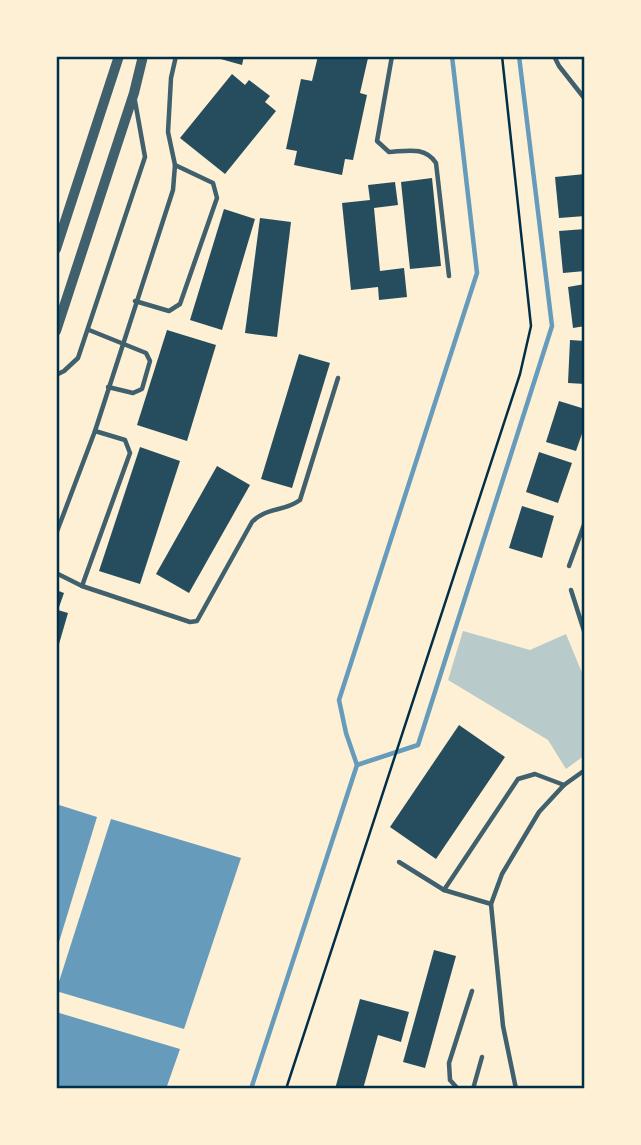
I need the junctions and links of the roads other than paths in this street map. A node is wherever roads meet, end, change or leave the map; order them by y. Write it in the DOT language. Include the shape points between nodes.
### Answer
graph roads {
  1 [pos="118,56"];
  2 [pos="143,56"];
  3 [pos="176,56"];
  4 [pos="392,56"];
  5 [pos="554,56"];
  6 [pos="134,93"];
  7 [pos="585,99"];
  8 [pos="175,164"];
  9 [pos="56,249"];
  10 [pos="449,276"];
  11 [pos="135,301"];
  12 [pos="89,330"];
  13 [pos="56,331"];
  14 [pos="123,343"];
  15 [pos="56,375"];
  16 [pos="338,378"];
  17 [pos="108,387"];
  18 [pos="94,431"];
  19 [pos="585,522"];
  20 [pos="56,534"];
  21 [pos="569,566"];
  22 [pos="56,573"];
  23 [pos="82,586"];
  24 [pos="571,590"];
  25 [pos="585,634"];
  26 [pos="585,770"];
  27 [pos="564,785"];
  28 [pos="399,862"];
  29 [pos="444,890"];
  30 [pos="492,904"];
  31 [pos="472,991"];
  32 [pos="482,1057"];
  33 [pos="457,1089"];
  34 [pos="473,1089"];
  35 [pos="516,1089"];
  1 -- 9 [label="street"];
  2 -- 6 [label="street"];
  3 -- 8 [label="lane" via="169,132"];
  4 -- 10 [label="lane" via="377,141 389,152 424,151 436,163"];
  5 -- 7 [label="lane"];
  6 -- 12 [label="lane" via="145,157"];
  6 -- 13 [label="street"];
  8 -- 11 [label="lane" via="173,190"];
  8 -- 11 [label="lane" via="213,183 217,198 180,304 169,311"];
  11 -- 14 [label="lane"];
  12 -- 14 [label="lane"];
  12 -- 15 [label="lane" via="78,358"];
  14 -- 17 [label="lane"];
  14 -- 17 [label="lane" via="146,353 150,361 142,389 133,393"];
  16 -- 23 [label="lane" via="300,500 260,513 252,522 197,621"];
  17 -- 18 [label="lane"];
  18 -- 20 [label="lane"];
  18 -- 23 [label="lane" via="125,440 130,453"];
  19 -- 21 [label="lane"];
  22 -- 23 [label="lane"];
  24 -- 25 [label="lane"];
  26 -- 27 [label="lane"];
  27 -- 29 [label="lane" via="535,774 518,779"];
  27 -- 30 [label="lane" via="539,812 508,863"];
  28 -- 29 [label="lane"];
  29 -- 30 [label="lane"];
  30 -- 35 [label="lane" via="503,1026"];
  31 -- 33 [label="lane" via="449,1063 450,1080"];
  32 -- 34 [label="lane"];
}
